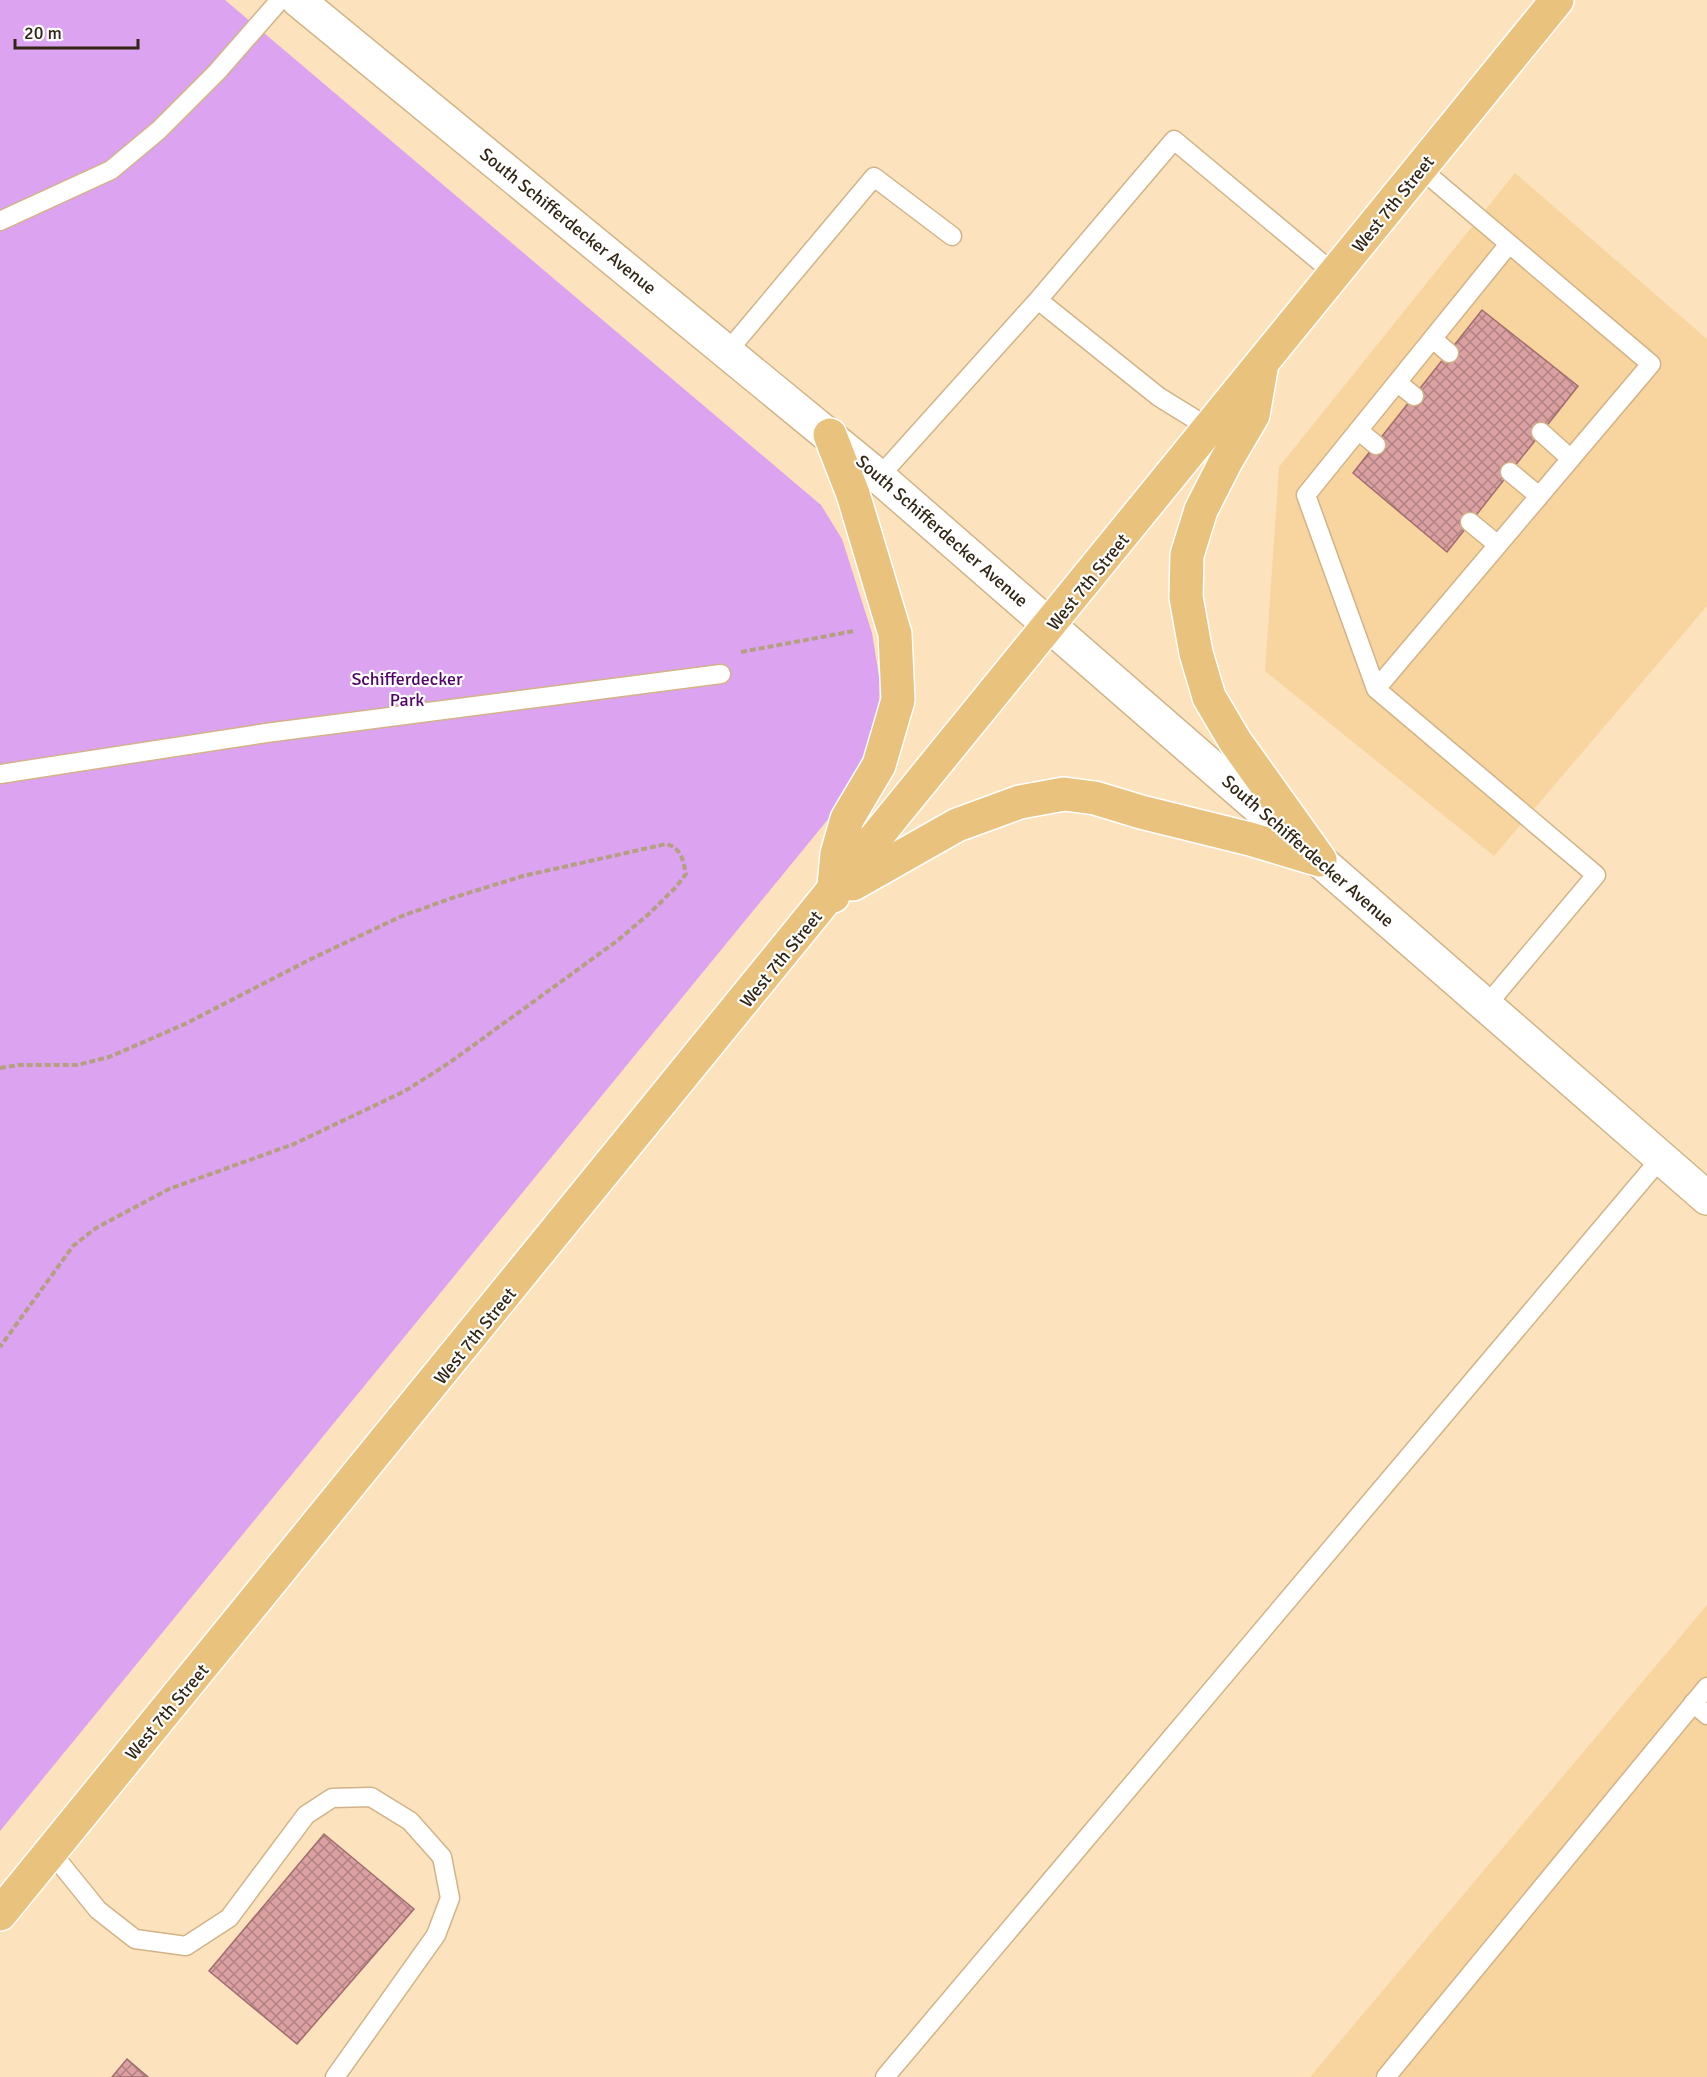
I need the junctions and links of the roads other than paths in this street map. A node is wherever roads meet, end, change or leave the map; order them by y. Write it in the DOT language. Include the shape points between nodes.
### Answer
graph roads {
  1 [pos="280,0"];
  2 [pos="298,0"];
  3 [pos="1557,0"];
  4 [pos="1421,170"];
  5 [pos="0,220"];
  6 [pos="952,236"];
  7 [pos="1509,244"];
  8 [pos="1336,275"];
  9 [pos="1038,300"];
  10 [pos="1434,340"];
  11 [pos="727,352"];
  12 [pos="1449,353"];
  13 [pos="1262,366"];
  14 [pos="1398,383"];
  15 [pos="1414,396"];
  16 [pos="1210,429"];
  17 [pos="1359,431"];
  18 [pos="1541,432"];
  19 [pos="830,435"];
  20 [pos="1376,445"];
  21 [pos="1571,459"];
  22 [pos="1510,472"];
  23 [pos="879,477"];
  24 [pos="1539,496"];
  25 [pos="1470,522"];
  26 [pos="1498,544"];
  27 [pos="1052,627"];
  28 [pos="721,674"];
  29 [pos="1376,689"];
  30 [pos="0,774"];
  31 [pos="1320,860"];
  32 [pos="833,896"];
  33 [pos="1486,1006"];
  34 [pos="1661,1158"];
  35 [pos="1707,1198"];
  36 [pos="1707,1687"];
  37 [pos="1700,1709"];
  38 [pos="51,1852"];
  39 [pos="0,1914"];
  40 [pos="335,2077"];
  41 [pos="885,2077"];
  42 [pos="1386,2077"];
  1 -- 5 [label="lane" via="217,72 159,130 111,170"];
  2 -- 11 [label="main road, South Schifferdecker Avenue"];
  3 -- 4 [label="main road, West 7th Street"];
  4 -- 7 [label="lane"];
  4 -- 8 [label="main road, West 7th Street"];
  6 -- 11 [label="lane" via="874,177"];
  7 -- 10 [label="lane"];
  7 -- 21 [label="lane" via="1651,364"];
  8 -- 9 [label="lane" via="1174,140"];
  8 -- 13 [label="main road, West 7th Street"];
  9 -- 16 [label="lane" via="1159,397"];
  9 -- 23 [label="lane"];
  10 -- 12 [label="lane"];
  10 -- 14 [label="lane"];
  11 -- 19 [label="main road, South Schifferdecker Avenue"];
  13 -- 16 [label="main road, West 7th Street"];
  13 -- 31 [label="main road" via="1253,415 1201,510 1187,555 1186,597 1209,697 1235,741"];
  14 -- 15 [label="lane"];
  14 -- 17 [label="lane"];
  16 -- 27 [label="main road, West 7th Street"];
  17 -- 20 [label="lane"];
  17 -- 29 [label="lane" via="1306,495"];
  18 -- 21 [label="lane"];
  19 -- 23 [label="main road, South Schifferdecker Avenue"];
  19 -- 32 [label="main road" via="853,494 895,634 898,700 879,765 847,819 837,854"];
  21 -- 24 [label="lane"];
  22 -- 24 [label="lane"];
  23 -- 27 [label="main road, South Schifferdecker Avenue"];
  24 -- 26 [label="lane"];
  25 -- 26 [label="lane"];
  26 -- 29 [label="lane"];
  27 -- 31 [label="main road, South Schifferdecker Avenue"];
  27 -- 32 [label="main road, West 7th Street"];
  28 -- 30 [label="lane" via="266,733"];
  29 -- 33 [label="lane" via="1596,875"];
  31 -- 32 [label="main road" via="1095,798 1065,794 1020,802 957,825"];
  31 -- 33 [label="main road, South Schifferdecker Avenue"];
  32 -- 38 [label="main road, West 7th Street"];
  33 -- 34 [label="main road, South Schifferdecker Avenue"];
  34 -- 35 [label="main road, South Schifferdecker Avenue"];
  34 -- 41 [label="lane"];
  36 -- 37 [label="lane"];
  37 -- 42 [label="lane"];
  38 -- 39 [label="main road, West 7th Street"];
  38 -- 40 [label="lane" via="98,1910 135,1939 186,1946 229,1918 306,1815 332,1798 371,1797 410,1821 442,1857 450,1898 436,1935"];
}
